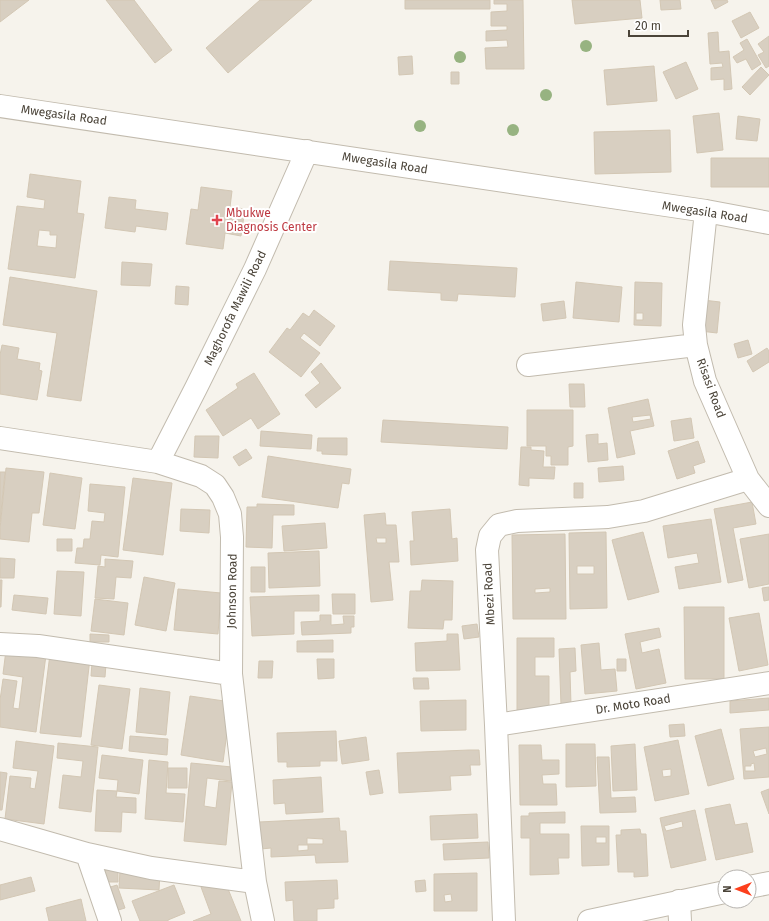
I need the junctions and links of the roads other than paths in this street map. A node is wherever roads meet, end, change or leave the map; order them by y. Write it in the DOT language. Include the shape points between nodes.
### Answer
graph roads {
  1 [pos="0,106"];
  2 [pos="306,151"];
  3 [pos="706,211"];
  4 [pos="769,223"];
  5 [pos="696,345"];
  6 [pos="528,365"];
  7 [pos="0,438"];
  8 [pos="158,462"];
  9 [pos="748,478"];
  10 [pos="769,506"];
  11 [pos="0,644"];
  12 [pos="231,674"];
  13 [pos="769,683"];
  14 [pos="496,725"];
  15 [pos="0,829"];
  16 [pos="87,854"];
  17 [pos="255,882"];
  18 [pos="769,883"];
  19 [pos="757,885"];
  20 [pos="717,895"];
  21 [pos="679,911"];
  22 [pos="110,921"];
  23 [pos="263,921"];
  24 [pos="504,921"];
  25 [pos="589,921"];
  1 -- 2 [label="street, Mwegasila Road"];
  2 -- 3 [label="street, Mwegasila Road"];
  2 -- 8 [label="street, Maghorofa Mawili Road" via="255,269"];
  3 -- 4 [label="street, Mwegasila Road"];
  3 -- 5 [label="street, Risasi Road" via="694,325"];
  5 -- 6 [label="street"];
  5 -- 9 [label="street, Risasi Road" via="705,381"];
  7 -- 8 [label="street, Johnson Road"];
  8 -- 12 [label="street, Johnson Road" via="200,476 214,485 223,497 230,514"];
  9 -- 10 [label="street, Risasi Road"];
  9 -- 14 [label="street, Mbezi Road" via="644,511 608,517 517,521 499,525 490,536 487,550"];
  11 -- 12 [label="street" via="38,646"];
  12 -- 17 [label="street, Johnson Road"];
  13 -- 14 [label="street, Dr. Moto Road"];
  14 -- 24 [label="street, Mbezi Road"];
  15 -- 16 [label="street"];
  16 -- 17 [label="street" via="151,868"];
  16 -- 22 [label="street"];
  17 -- 23 [label="street, Johnson Road"];
  18 -- 19 [label="street"];
  20 -- 21 [label="street"];
  21 -- 25 [label="street"];
}
